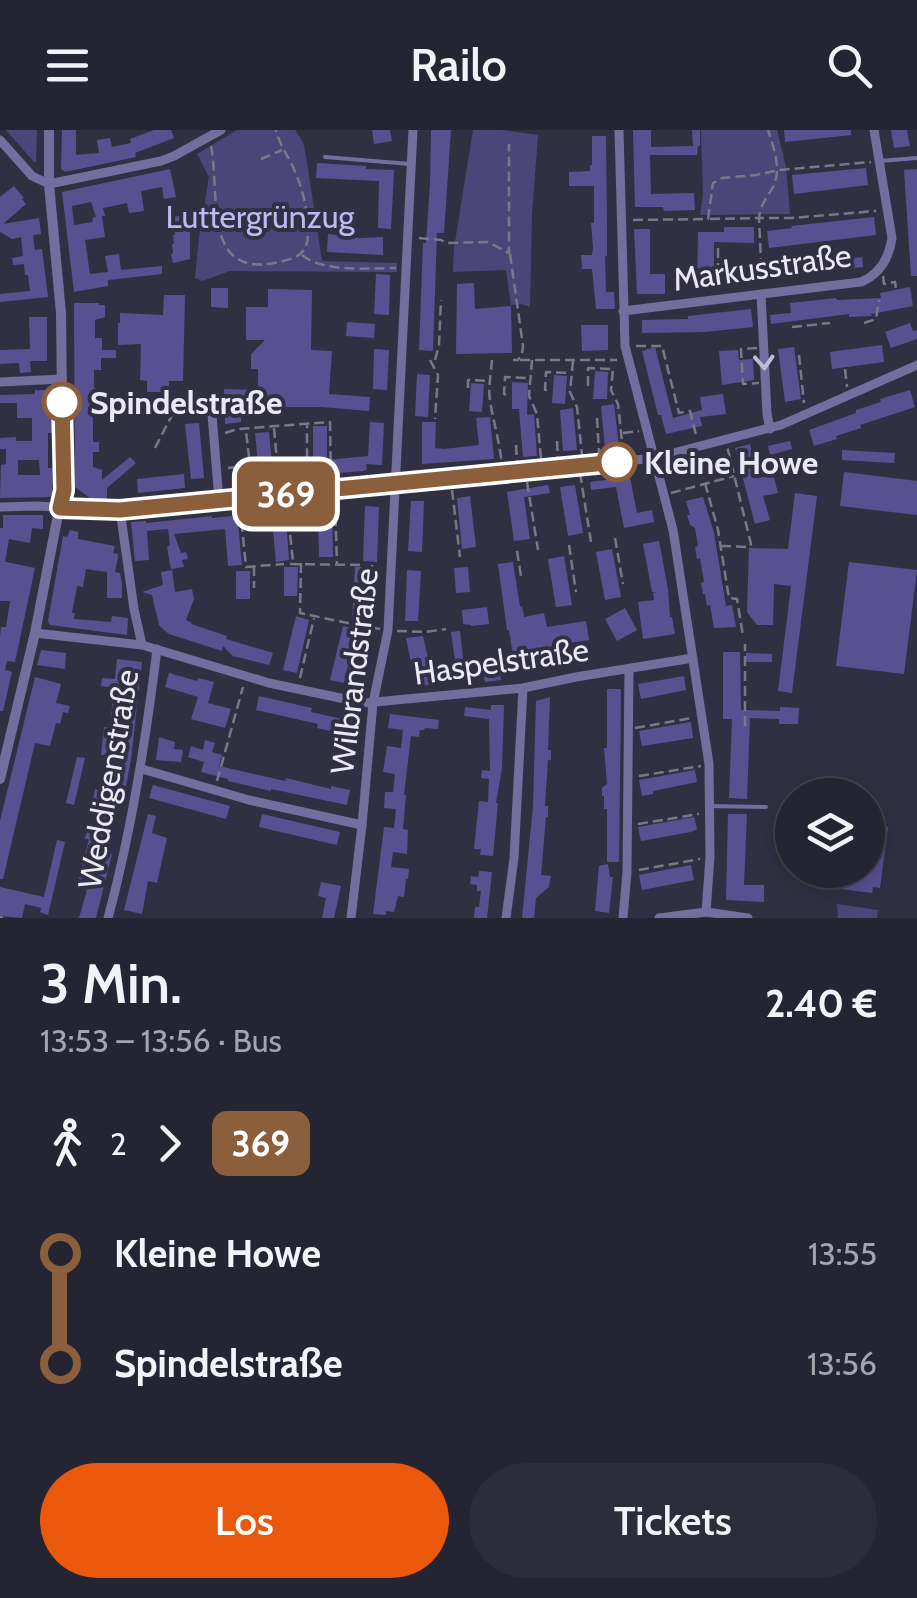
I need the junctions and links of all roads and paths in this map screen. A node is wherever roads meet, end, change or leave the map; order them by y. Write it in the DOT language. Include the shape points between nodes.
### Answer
graph roads {
  1 [pos="50,130"];
  2 [pos="221,130"];
  3 [pos="276,130"];
  4 [pos="413,130"];
  5 [pos="619,130"];
  6 [pos="768,130"];
  7 [pos="874,130"];
  8 [pos="208,137"];
  9 [pos="0,140"];
  10 [pos="509,144"];
  11 [pos="283,150"];
  12 [pos="324,157"];
  13 [pos="917,158"];
  14 [pos="261,159"];
  15 [pos="880,161"];
  16 [pos="411,164"];
  17 [pos="779,170"];
  18 [pos="50,184"];
  19 [pos="888,210"];
  20 [pos="760,218"];
  21 [pos="708,219"];
  22 [pos="621,220"];
  23 [pos="408,238"];
  24 [pos="718,245"];
  25 [pos="510,253"];
  26 [pos="301,254"];
  27 [pos="406,269"];
  28 [pos="878,272"];
  29 [pos="896,288"];
  30 [pos="761,294"];
  31 [pos="718,298"];
  32 [pos="441,300"];
  33 [pos="878,300"];
  34 [pos="623,311"];
  35 [pos="830,323"];
  36 [pos="864,323"];
  37 [pos="792,327"];
  38 [pos="625,346"];
  39 [pos="764,348"];
  40 [pos="799,355"];
  41 [pos="492,360"];
  42 [pos="532,360"];
  43 [pos="628,360"];
  44 [pos="573,361"];
  45 [pos="917,365"];
  46 [pos="845,368"];
  47 [pos="572,374"];
  48 [pos="530,378"];
  49 [pos="62,379"];
  50 [pos="491,381"];
  51 [pos="0,382"];
  52 [pos="765,383"];
  53 [pos="588,386"];
  54 [pos="612,386"];
  55 [pos="634,386"];
  56 [pos="468,388"];
  57 [pos="547,390"];
  58 [pos="506,394"];
  59 [pos="848,396"];
  60 [pos="806,414"];
  61 [pos="172,415"];
  62 [pos="212,415"];
  63 [pos="642,415"];
  64 [pos="619,417"];
  65 [pos="597,418"];
  66 [pos="435,419"];
  67 [pos="307,424"];
  68 [pos="273,426"];
  69 [pos="770,428"];
  70 [pos="246,429"];
  71 [pos="646,431"];
  72 [pos="621,433"];
  73 [pos="213,434"];
  74 [pos="726,440"];
  75 [pos="556,441"];
  76 [pos="516,444"];
  77 [pos="155,448"];
  78 [pos="697,448"];
  79 [pos="654,458"];
  80 [pos="624,461"];
  81 [pos="277,462"];
  82 [pos="600,464"];
  83 [pos="581,466"];
  84 [pos="216,469"];
  85 [pos="559,469"];
  86 [pos="542,470"];
  87 [pos="522,472"];
  88 [pos="502,474"];
  89 [pos="734,476"];
  90 [pos="451,478"];
  91 [pos="395,484"];
  92 [pos="706,484"];
  93 [pos="333,489"];
  94 [pos="283,494"];
  95 [pos="665,495"];
  96 [pos="240,498"];
  97 [pos="219,500"];
  98 [pos="0,507"];
  99 [pos="60,508"];
  100 [pos="120,510"];
  101 [pos="616,538"];
  102 [pos="591,542"];
  103 [pos="569,545"];
  104 [pos="721,546"];
  105 [pos="538,550"];
  106 [pos="518,552"];
  107 [pos="460,556"];
  108 [pos="301,563"];
  109 [pos="284,564"];
  110 [pos="336,564"];
  111 [pos="362,565"];
  112 [pos="369,565"];
  113 [pos="254,566"];
  114 [pos="521,576"];
  115 [pos="623,584"];
  116 [pos="254,588"];
  117 [pos="576,592"];
  118 [pos="314,616"];
  119 [pos="356,625"];
  120 [pos="369,628"];
  121 [pos="446,629"];
  122 [pos="388,630"];
  123 [pos="35,633"];
  124 [pos="743,636"];
  125 [pos="746,644"];
  126 [pos="142,645"];
  127 [pos="157,648"];
  128 [pos="693,658"];
  129 [pos="629,669"];
  130 [pos="246,676"];
  131 [pos="523,688"];
  132 [pos="298,690"];
  133 [pos="344,700"];
  134 [pos="373,703"];
  135 [pos="703,717"];
  136 [pos="745,726"];
  137 [pos="628,729"];
  138 [pos="709,764"];
  139 [pos="142,769"];
  140 [pos="628,778"];
  141 [pos="0,780"];
  142 [pos="215,790"];
  143 [pos="766,807"];
  144 [pos="710,809"];
  145 [pos="362,825"];
  146 [pos="628,825"];
  147 [pos="710,857"];
  148 [pos="627,872"];
  149 [pos="706,912"];
  150 [pos="108,918"];
  151 [pos="351,918"];
  152 [pos="506,918"];
  153 [pos="623,918"];
  154 [pos="659,918"];
  155 [pos="748,918"];
  1 -- 18 [label="street"];
  2 -- 8 [label="street"];
  3 -- 11 [label="path"];
  4 -- 16 [label="street, Wilbrandstraße"];
  5 -- 22 [label="street"];
  6 -- 17 [label="path"];
  7 -- 15 [label="street, Markusstraße"];
  8 -- 18 [label="street" via="160,161"];
  8 -- 26 [label="path" via="229,254 252,264"];
  9 -- 18 [label="street" via="32,176"];
  10 -- 25 [label="path"];
  11 -- 14 [label="path"];
  11 -- 26 [label="path" via="305,207 308,241"];
  12 -- 16 [label="lane"];
  13 -- 15 [label="lane"];
  15 -- 17 [label="path"];
  15 -- 19 [label="street, Markusstraße"];
  16 -- 23 [label="street, Wilbrandstraße"];
  17 -- 20 [label="path"];
  17 -- 21 [label="path" via="717,179"];
  18 -- 49 [label="street"];
  19 -- 20 [label="path"];
  19 -- 28 [label="street, Markusstraße" via="890,251"];
  20 -- 21 [label="path"];
  20 -- 30 [label="path"];
  21 -- 22 [label="path"];
  22 -- 34 [label="street"];
  23 -- 25 [label="path" via="488,242"];
  23 -- 27 [label="street, Wilbrandstraße"];
  24 -- 31 [label="path"];
  25 -- 42 [label="path" via="523,332 522,354 515,360"];
  26 -- 27 [label="path" via="321,265"];
  27 -- 91 [label="street, Wilbrandstraße"];
  28 -- 29 [label="path"];
  28 -- 30 [label="street, Markusstraße" via="861,282"];
  30 -- 31 [label="street, Markusstraße"];
  30 -- 39 [label="street"];
  31 -- 34 [label="street, Markusstraße"];
  32 -- 66 [label="path"];
  33 -- 36 [label="path" via="876,319"];
  34 -- 38 [label="street"];
  35 -- 37 [label="path"];
  38 -- 43 [label="street"];
  38 -- 78 [label="path" via="662,346 679,413 690,410"];
  39 -- 52 [label="street, one-way"];
  39 -- 52 [label="path" via="741,348 742,384"];
  40 -- 60 [label="path"];
  41 -- 50 [label="path"];
  42 -- 44 [label="path"];
  42 -- 48 [label="path"];
  43 -- 44 [label="path"];
  43 -- 55 [label="street"];
  44 -- 47 [label="path"];
  45 -- 59 [label="street"];
  46 -- 59 [label="path"];
  47 -- 57 [label="path" via="546,372"];
  47 -- 83 [label="path"];
  48 -- 58 [label="path" via="505,377"];
  48 -- 86 [label="path"];
  49 -- 51 [label="street"];
  49 -- 99 [label="street"];
  50 -- 56 [label="path" via="468,380"];
  50 -- 88 [label="path"];
  52 -- 69 [label="street"];
  53 -- 54 [label="path" via="588,368 612,370"];
  54 -- 55 [label="path"];
  54 -- 64 [label="path"];
  55 -- 63 [label="street"];
  59 -- 60 [label="street"];
  60 -- 69 [label="street"];
  61 -- 77 [label="path"];
  62 -- 73 [label="street"];
  63 -- 64 [label="path"];
  63 -- 71 [label="street"];
  64 -- 72 [label="path"];
  65 -- 82 [label="path"];
  67 -- 68 [label="path"];
  67 -- 81 [label="path" via="307,458"];
  67 -- 93 [label="path" via="330,422"];
  68 -- 70 [label="path"];
  68 -- 81 [label="path"];
  69 -- 74 [label="street"];
  70 -- 73 [label="path"];
  70 -- 84 [label="path" via="250,466"];
  71 -- 72 [label="path"];
  71 -- 79 [label="street"];
  72 -- 80 [label="path"];
  73 -- 84 [label="street"];
  74 -- 78 [label="street"];
  74 -- 89 [label="path"];
  75 -- 85 [label="path"];
  76 -- 87 [label="path"];
  78 -- 79 [label="street"];
  78 -- 92 [label="path"];
  79 -- 80 [label="street"];
  79 -- 95 [label="street"];
  80 -- 82 [label="street"];
  81 -- 94 [label="path"];
  82 -- 83 [label="street"];
  83 -- 85 [label="street"];
  83 -- 102 [label="path"];
  84 -- 97 [label="street"];
  85 -- 86 [label="street"];
  86 -- 87 [label="street"];
  87 -- 88 [label="street"];
  87 -- 105 [label="path"];
  88 -- 90 [label="street"];
  89 -- 92 [label="path"];
  89 -- 104 [label="path" via="750,544"];
  90 -- 91 [label="street"];
  90 -- 107 [label="path"];
  91 -- 93 [label="street"];
  91 -- 122 [label="street, Wilbrandstraße"];
  92 -- 95 [label="path"];
  92 -- 104 [label="path"];
  93 -- 94 [label="street"];
  93 -- 110 [label="path"];
  94 -- 96 [label="street"];
  94 -- 108 [label="path" via="292,563"];
  95 -- 128 [label="street"];
  96 -- 97 [label="street"];
  96 -- 113 [label="path" via="246,567"];
  97 -- 100 [label="street"];
  98 -- 99 [label="street"];
  99 -- 100 [label="street"];
  99 -- 123 [label="street"];
  100 -- 126 [label="street"];
  101 -- 115 [label="path"];
  103 -- 117 [label="path"];
  104 -- 124 [label="path"];
  106 -- 114 [label="path"];
  108 -- 110 [label="path"];
  108 -- 118 [label="path" via="300,613"];
  109 -- 113 [label="path"];
  110 -- 111 [label="path"];
  112 -- 120 [label="path"];
  113 -- 116 [label="path"];
  118 -- 119 [label="path"];
  118 -- 132 [label="path"];
  119 -- 120 [label="path"];
  119 -- 133 [label="path"];
  120 -- 122 [label="path"];
  121 -- 122 [label="path"];
  122 -- 134 [label="street, Wilbrandstraße"];
  123 -- 126 [label="street, Haspelstraße"];
  123 -- 141 [label="street"];
  125 -- 136 [label="path"];
  126 -- 127 [label="street, Haspelstraße"];
  127 -- 130 [label="street, Haspelstraße"];
  127 -- 139 [label="street, Weddigenstraße"];
  128 -- 129 [label="street, Haspelstraße"];
  128 -- 135 [label="street"];
  129 -- 131 [label="street, Haspelstraße"];
  129 -- 137 [label="street"];
  130 -- 132 [label="street, Haspelstraße"];
  130 -- 142 [label="path"];
  131 -- 134 [label="street, Haspelstraße"];
  131 -- 152 [label="street"];
  132 -- 133 [label="street, Haspelstraße"];
  133 -- 134 [label="street, Haspelstraße"];
  134 -- 145 [label="street, Wilbrandstraße"];
  135 -- 137 [label="path"];
  135 -- 138 [label="street"];
  137 -- 140 [label="street"];
  138 -- 140 [label="path"];
  138 -- 144 [label="street"];
  139 -- 142 [label="street"];
  139 -- 150 [label="street, Weddigenstraße"];
  140 -- 146 [label="street"];
  142 -- 145 [label="street"];
  143 -- 144 [label="lane"];
  144 -- 146 [label="path"];
  144 -- 147 [label="street"];
  145 -- 151 [label="street, Wilbrandstraße"];
  146 -- 148 [label="street"];
  147 -- 148 [label="path"];
  147 -- 149 [label="street"];
  148 -- 153 [label="street"];
  149 -- 154 [label="street"];
  149 -- 155 [label="street"];
}
